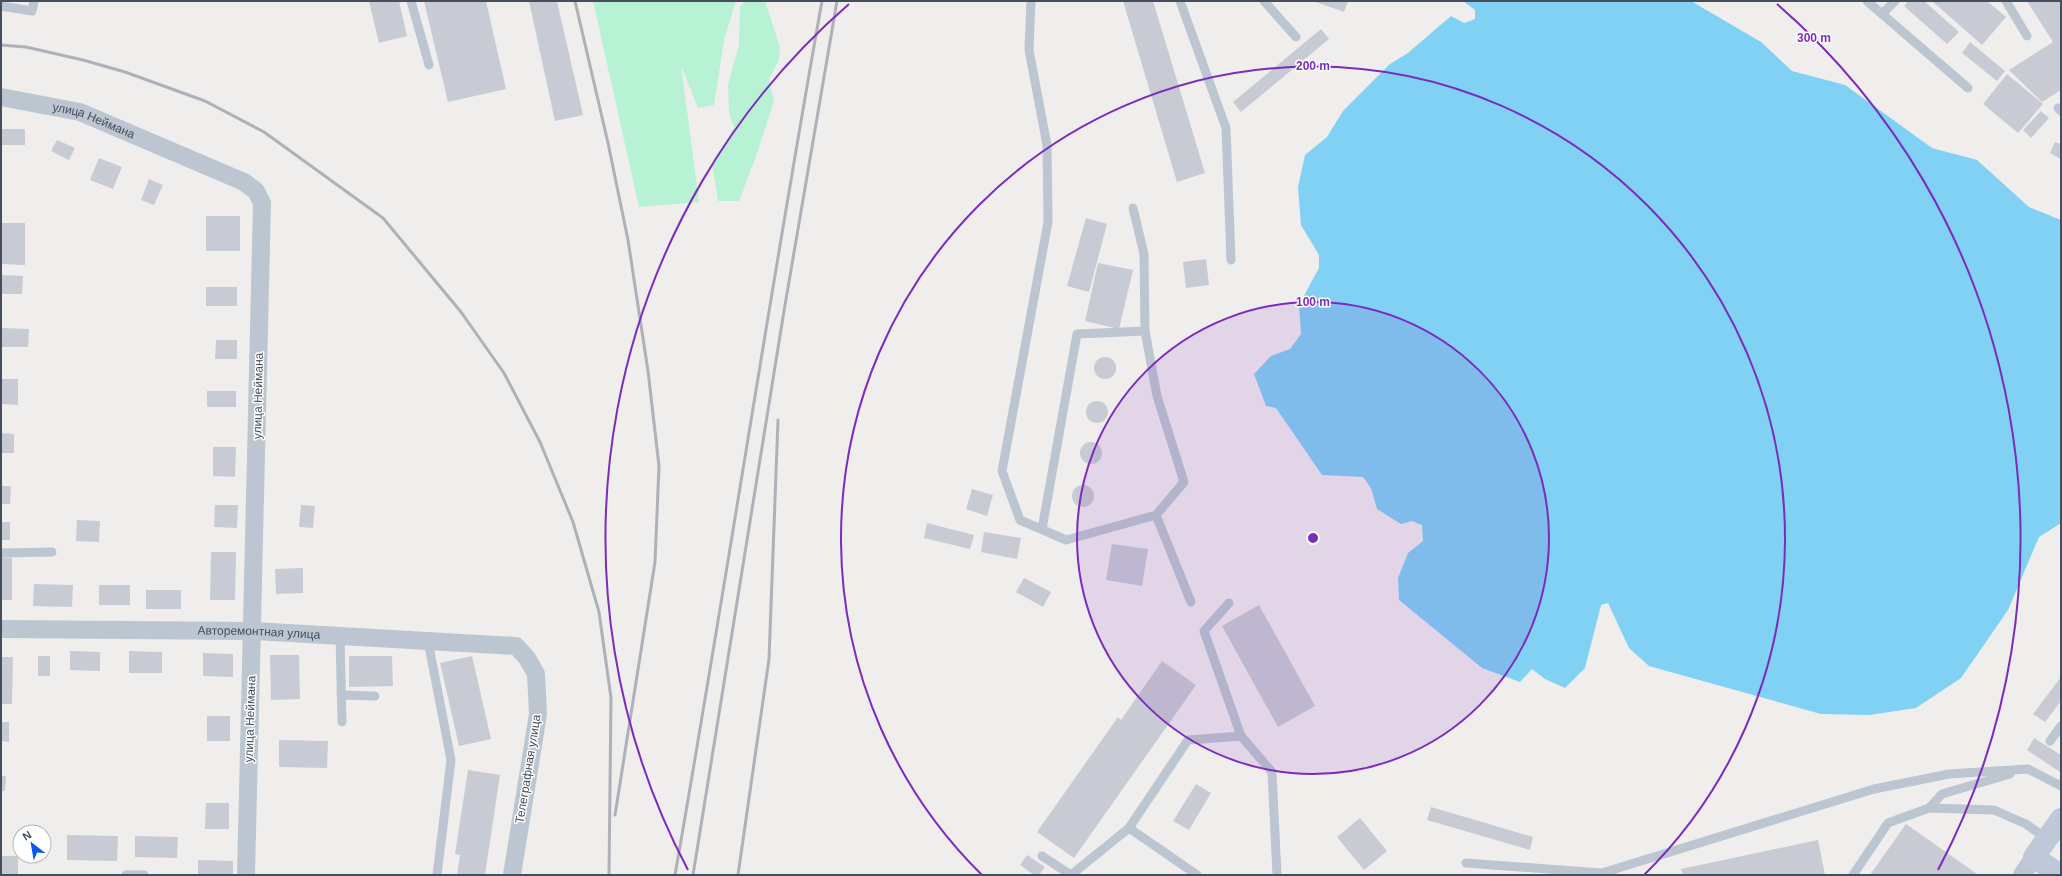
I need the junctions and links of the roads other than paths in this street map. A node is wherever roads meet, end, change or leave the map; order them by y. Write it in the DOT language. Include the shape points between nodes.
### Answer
graph roads {
  1 [pos="34,1"];
  2 [pos="411,1"];
  3 [pos="1031,1"];
  4 [pos="1180,1"];
  5 [pos="1264,1"];
  6 [pos="1867,1"];
  7 [pos="1895,1"];
  8 [pos="2006,1"];
  9 [pos="1,6"];
  10 [pos="1882,14"];
  11 [pos="2027,36"];
  12 [pos="1296,37"];
  13 [pos="429,65"];
  14 [pos="1968,88"];
  15 [pos="1,97"];
  16 [pos="1133,208"];
  17 [pos="1232,260"];
  18 [pos="1145,331"];
  19 [pos="1156,515"];
  20 [pos="1042,529"];
  21 [pos="52,552"];
  22 [pos="1,553"];
  23 [pos="1191,602"];
  24 [pos="1229,603"];
  25 [pos="1,629"];
  26 [pos="253,631"];
  27 [pos="340,636"];
  28 [pos="428,641"];
  29 [pos="516,646"];
  30 [pos="341,695"];
  31 [pos="375,696"];
  32 [pos="342,722"];
  33 [pos="2061,726"];
  34 [pos="1241,736"];
  35 [pos="2050,741"];
  36 [pos="2028,769"];
  37 [pos="2061,786"];
  38 [pos="1929,808"];
  39 [pos="2061,819"];
  40 [pos="1129,828"];
  41 [pos="2047,839"];
  42 [pos="1042,856"];
  43 [pos="2034,856"];
  44 [pos="1466,863"];
  45 [pos="126,875"];
  46 [pos="144,875"];
  47 [pos="246,875"];
  48 [pos="437,875"];
  49 [pos="512,875"];
  50 [pos="1197,875"];
  51 [pos="1277,875"];
  52 [pos="1854,875"];
  53 [pos="2022,875"];
  54 [pos="2060,875"];
  1 -- 9 [label="lane" via="32,11"];
  2 -- 13 [label="lane"];
  3 -- 20 [label="lane" via="1029,50 1047,145 1048,222 1002,471 1020,520"];
  4 -- 17 [label="lane" via="1226,128"];
  5 -- 12 [label="lane"];
  6 -- 10 [label="lane"];
  7 -- 10 [label="lane"];
  8 -- 11 [label="lane"];
  10 -- 14 [label="lane"];
  15 -- 26 [label="street, улица Неймана" via="80,112 244,182 256,191 262,203"];
  16 -- 18 [label="lane" via="1144,254"];
  18 -- 19 [label="lane" via="1157,396 1184,482"];
  18 -- 20 [label="lane" via="1076,334"];
  19 -- 20 [label="lane" via="1066,540"];
  19 -- 23 [label="lane"];
  21 -- 22 [label="lane"];
  24 -- 34 [label="lane" via="1204,631"];
  25 -- 26 [label="street, Авторемонтная улица"];
  26 -- 27 [label="street, Авторемонтная улица"];
  26 -- 47 [label="street, улица Неймана"];
  27 -- 28 [label="street, Авторемонтная улица"];
  27 -- 30 [label="lane"];
  28 -- 29 [label="street, Авторемонтная улица"];
  28 -- 48 [label="lane" via="451,760"];
  29 -- 49 [label="street, Телеграфная улица" via="528,658 536,674 538,714"];
  30 -- 31 [label="lane"];
  30 -- 32 [label="lane"];
  33 -- 35 [label="lane"];
  34 -- 40 [label="lane" via="1188,740"];
  34 -- 51 [label="lane" via="1272,772"];
  36 -- 37 [label="lane"];
  36 -- 38 [label="lane" via="1942,794"];
  36 -- 44 [label="lane" via="1949,774 1874,789 1602,873"];
  38 -- 41 [label="lane" via="1994,810 2026,824"];
  38 -- 52 [label="lane" via="1888,823"];
  39 -- 41 [label="street"];
  40 -- 42 [label="lane" via="1071,875"];
  40 -- 50 [label="lane"];
  41 -- 43 [label="street"];
  43 -- 53 [label="street"];
  43 -- 54 [label="street"];
  45 -- 46 [label="lane"];
}
